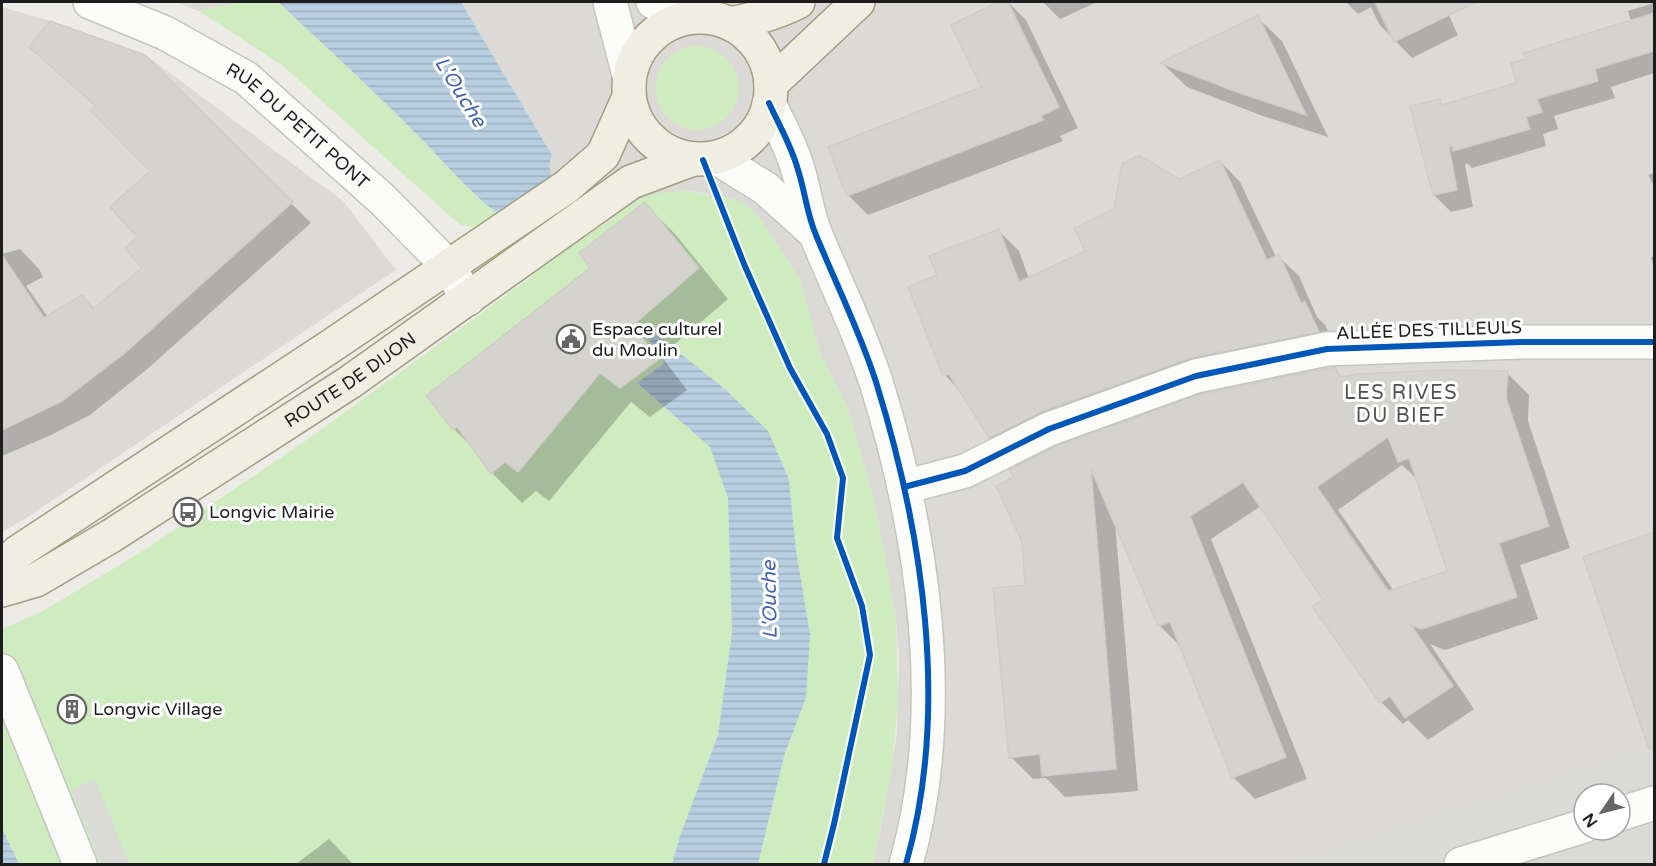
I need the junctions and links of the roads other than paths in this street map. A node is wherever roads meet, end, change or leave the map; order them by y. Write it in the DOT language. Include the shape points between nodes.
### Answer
graph roads {
  1 [pos="90,2"];
  2 [pos="610,2"];
  3 [pos="653,2"];
  4 [pos="798,2"];
  5 [pos="858,2"];
  6 [pos="689,17"];
  7 [pos="731,24"];
  8 [pos="629,86"];
  9 [pos="770,94"];
  10 [pos="705,158"];
  11 [pos="815,233"];
  12 [pos="448,266"];
  13 [pos="468,299"];
  14 [pos="1654,342"];
  15 [pos="904,487"];
  16 [pos="2,568"];
  17 [pos="2,590"];
  18 [pos="2,671"];
  19 [pos="1654,803"];
  20 [pos="1632,810"];
  21 [pos="1572,829"];
  22 [pos="80,864"];
  23 [pos="906,864"];
  24 [pos="1461,864"];
  1 -- 12 [label="street, RUE DU PETIT PONT" via="165,33 246,78 383,200"];
  2 -- 8 [label="street"];
  3 -- 6 [label="street"];
  4 -- 7 [label="main road" via="761,18"];
  5 -- 9 [label="main road"];
  6 -- 7 [label="main road"];
  6 -- 8 [label="main road" via="651,36 637,54"];
  7 -- 9 [label="main road" via="759,48 767,65"];
  8 -- 10 [label="main road" via="636,120 650,140 670,153"];
  8 -- 12 [label="main road" via="603,155 566,187"];
  9 -- 10 [label="main road" via="763,122 751,138 735,150"];
  9 -- 11 [label="street" via="798,167"];
  10 -- 11 [label="street" via="765,188"];
  10 -- 13 [label="main road, ROUTE DE DIJON" via="631,182"];
  11 -- 15 [label="street" via="875,381"];
  12 -- 13 [label="street, RUE DU PETIT PONT"];
  12 -- 16 [label="main road" via="18,552"];
  13 -- 17 [label="main road, ROUTE DE DIJON" via="350,382 111,536 36,580"];
  14 -- 15 [label="street, ALLÉE DES TILLEULS" via="1327,349 1196,376 1049,429 965,471"];
  15 -- 23 [label="street" via="923,598 929,704 922,794"];
  18 -- 22 [label="street"];
  19 -- 20 [label="street"];
  21 -- 24 [label="street"];
}
